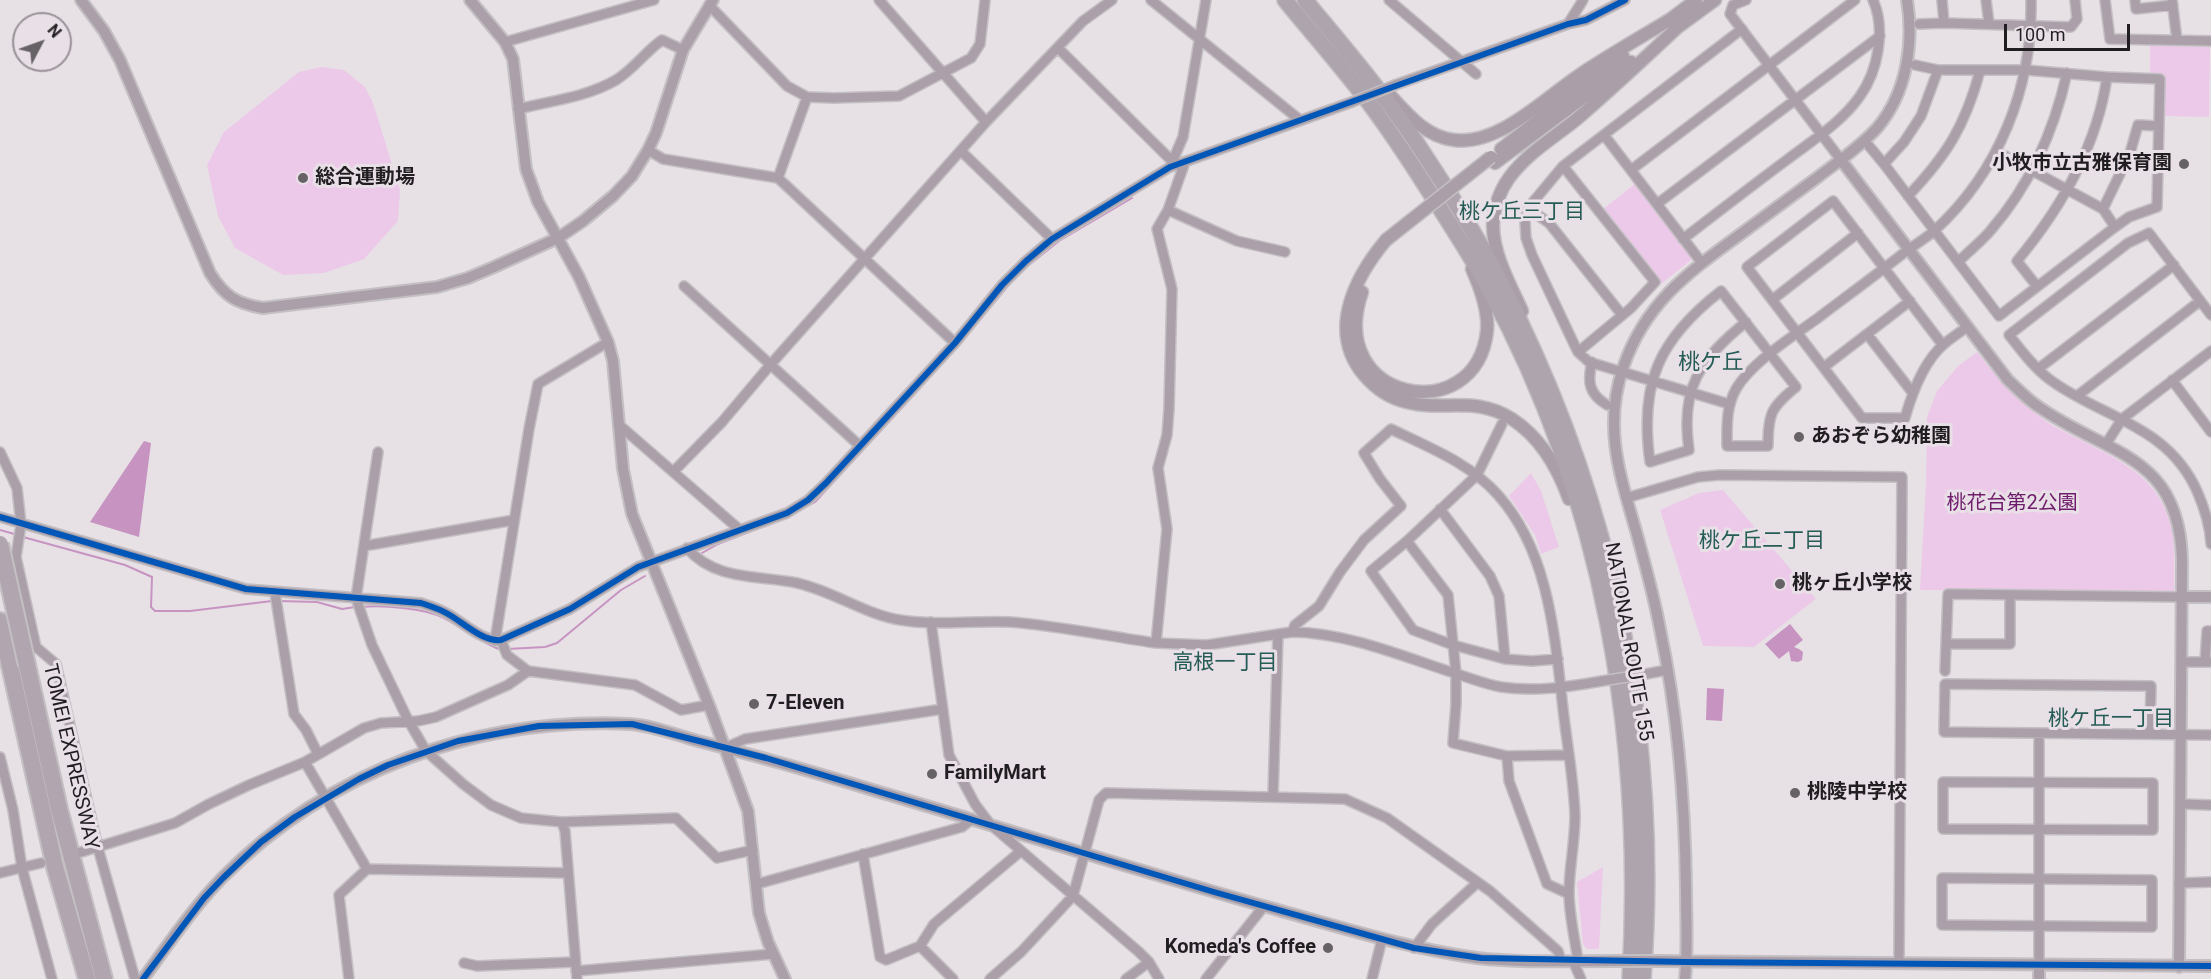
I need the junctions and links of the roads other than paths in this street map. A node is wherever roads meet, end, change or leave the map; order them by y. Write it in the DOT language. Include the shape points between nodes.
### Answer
graph roads {
  1 [pos="81,0"];
  2 [pos="470,0"];
  3 [pos="654,0"];
  4 [pos="879,0"];
  5 [pos="985,0"];
  6 [pos="1112,0"];
  7 [pos="1151,0"];
  8 [pos="1206,0"];
  9 [pos="1285,0"];
  10 [pos="1305,0"];
  11 [pos="1389,0"];
  12 [pos="1582,0"];
  13 [pos="1625,0"];
  14 [pos="1696,0"];
  15 [pos="1715,0"];
  16 [pos="1746,0"];
  17 [pos="1855,0"];
  18 [pos="1873,0"];
  19 [pos="1906,0"];
  20 [pos="1942,0"];
  21 [pos="1986,0"];
  22 [pos="2031,0"];
  23 [pos="2075,0"];
  24 [pos="2105,0"];
  25 [pos="2135,0"];
  26 [pos="711,2"];
  27 [pos="2172,2"];
  28 [pos="1317,14"];
  29 [pos="1677,21"];
  30 [pos="1944,23"];
  31 [pos="1989,23"];
  32 [pos="1568,24"];
  33 [pos="1919,24"];
  34 [pos="2032,26"];
  35 [pos="1742,29"];
  36 [pos="1880,36"];
  37 [pos="1198,38"];
  38 [pos="2177,40"];
  39 [pos="2208,41"];
  40 [pos="505,42"];
  41 [pos="1058,48"];
  42 [pos="683,50"];
  43 [pos="1462,62"];
  44 [pos="1769,65"];
  45 [pos="1915,65"];
  46 [pos="1938,70"];
  47 [pos="2026,70"];
  48 [pos="1980,71"];
  49 [pos="944,73"];
  50 [pos="1476,74"];
  51 [pos="2067,74"];
  52 [pos="2107,78"];
  53 [pos="807,97"];
  54 [pos="1795,99"];
  55 [pos="518,109"];
  56 [pos="1300,120"];
  57 [pos="986,122"];
  58 [pos="2158,126"];
  59 [pos="1821,134"];
  60 [pos="1604,135"];
  61 [pos="1869,146"];
  62 [pos="648,150"];
  63 [pos="961,151"];
  64 [pos="1996,152"];
  65 [pos="1841,160"];
  66 [pos="1185,162"];
  67 [pos="1171,164"];
  68 [pos="1884,164"];
  69 [pos="1563,166"];
  70 [pos="1631,170"];
  71 [pos="2032,171"];
  72 [pos="778,178"];
  73 [pos="2067,190"];
  74 [pos="1908,196"];
  75 [pos="1657,204"];
  76 [pos="1528,208"];
  77 [pos="2103,209"];
  78 [pos="1168,210"];
  79 [pos="2115,227"];
  80 [pos="1934,231"];
  81 [pos="1858,233"];
  82 [pos="558,238"];
  83 [pos="1052,239"];
  84 [pos="1683,239"];
  85 [pos="1460,240"];
  86 [pos="1389,243"];
  87 [pos="1908,250"];
  88 [pos="1285,252"];
  89 [pos="865,259"];
  90 [pos="1958,262"];
  91 [pos="1702,263"];
  92 [pos="2174,265"];
  93 [pos="1885,268"];
  94 [pos="2036,285"];
  95 [pos="684,286"];
  96 [pos="1772,300"];
  97 [pos="1910,301"];
  98 [pos="2200,301"];
  99 [pos="1622,315"];
  100 [pos="2211,315"];
  101 [pos="1746,322"];
  102 [pos="1967,327"];
  103 [pos="1797,333"];
  104 [pos="1867,334"];
  105 [pos="608,342"];
  106 [pos="955,344"];
  107 [pos="1942,345"];
  108 [pos="1531,346"];
  109 [pos="1578,352"];
  110 [pos="1771,354"];
  111 [pos="2210,354"];
  112 [pos="1592,362"];
  113 [pos="771,364"];
  114 [pos="1824,367"];
  115 [pos="2038,369"];
  116 [pos="1622,371"];
  117 [pos="2172,380"];
  118 [pos="1652,381"];
  119 [pos="1912,392"];
  120 [pos="1690,393"];
  121 [pos="2077,396"];
  122 [pos="1729,404"];
  123 [pos="1607,405"];
  124 [pos="2122,418"];
  125 [pos="618,424"];
  126 [pos="1502,424"];
  127 [pos="2211,432"];
  128 [pos="2106,444"];
  129 [pos="860,446"];
  130 [pos="0,452"];
  131 [pos="378,452"];
  132 [pos="674,471"];
  133 [pos="1477,475"];
  134 [pos="1626,498"];
  135 [pos="1440,509"];
  136 [pos="0,517"];
  137 [pos="514,520"];
  138 [pos="2210,522"];
  139 [pos="740,530"];
  140 [pos="19,531"];
  141 [pos="1407,541"];
  142 [pos="0,544"];
  143 [pos="2211,544"];
  144 [pos="364,546"];
  145 [pos="692,554"];
  146 [pos="652,561"];
  147 [pos="2010,595"];
  148 [pos="25,597"];
  149 [pos="2182,597"];
  150 [pos="2211,597"];
  151 [pos="276,598"];
  152 [pos="0,601"];
  153 [pos="358,604"];
  154 [pos="1606,615"];
  155 [pos="0,621"];
  156 [pos="931,622"];
  157 [pos="2211,631"];
  158 [pos="1292,632"];
  159 [pos="1278,634"];
  160 [pos="498,640"];
  161 [pos="1155,643"];
  162 [pos="1946,644"];
  163 [pos="1454,645"];
  164 [pos="1505,659"];
  165 [pos="1558,659"];
  166 [pos="2181,662"];
  167 [pos="2208,662"];
  168 [pos="18,667"];
  169 [pos="1667,670"];
  170 [pos="528,671"];
  171 [pos="1945,671"];
  172 [pos="1456,674"];
  173 [pos="1561,688"];
  174 [pos="709,705"];
  175 [pos="943,709"];
  176 [pos="408,720"];
  177 [pos="2039,734"];
  178 [pos="2150,734"];
  179 [pos="2179,734"];
  180 [pos="2211,735"];
  181 [pos="725,748"];
  182 [pos="426,751"];
  183 [pos="318,754"];
  184 [pos="1569,755"];
  185 [pos="1507,756"];
  186 [pos="0,757"];
  187 [pos="305,762"];
  188 [pos="2039,783"];
  189 [pos="1273,796"];
  190 [pos="325,797"];
  191 [pos="2180,804"];
  192 [pos="2211,805"];
  193 [pos="972,819"];
  194 [pos="562,822"];
  195 [pos="990,824"];
  196 [pos="2040,831"];
  197 [pos="98,848"];
  198 [pos="753,850"];
  199 [pos="1022,851"];
  200 [pos="1084,852"];
  201 [pos="78,853"];
  202 [pos="863,854"];
  203 [pos="41,863"];
  204 [pos="22,868"];
  205 [pos="367,869"];
  206 [pos="0,873"];
  207 [pos="568,873"];
  208 [pos="2039,879"];
  209 [pos="2211,882"];
  210 [pos="1477,883"];
  211 [pos="2179,883"];
  212 [pos="757,884"];
  213 [pos="1569,894"];
  214 [pos="1073,896"];
  215 [pos="1264,906"];
  216 [pos="2038,927"];
  217 [pos="1382,939"];
  218 [pos="920,945"];
  219 [pos="1414,948"];
  220 [pos="773,954"];
  221 [pos="1571,961"];
  222 [pos="1149,962"];
  223 [pos="1687,962"];
  224 [pos="464,963"];
  225 [pos="1899,963"];
  226 [pos="2039,964"];
  227 [pos="2211,966"];
  228 [pos="2179,967"];
  229 [pos="576,971"];
  230 [pos="52,979"];
  231 [pos="87,979"];
  232 [pos="104,979"];
  233 [pos="135,979"];
  234 [pos="143,979"];
  235 [pos="349,979"];
  236 [pos="785,979"];
  237 [pos="953,979"];
  238 [pos="990,979"];
  239 [pos="1126,979"];
  240 [pos="1159,979"];
  241 [pos="1206,979"];
  242 [pos="1372,979"];
  243 [pos="1581,979"];
  244 [pos="1630,979"];
  245 [pos="1643,979"];
  246 [pos="1685,979"];
  247 [pos="2038,979"];
  1 -- 82 [label="street" via="120,60 210,273 229,297 244,305 263,308 437,287 468,278"];
  2 -- 40 [label="street"];
  3 -- 40 [label="street"];
  4 -- 49 [label="street"];
  5 -- 49 [label="street" via="976,52"];
  6 -- 41 [label="street" via="1083,21"];
  7 -- 37 [label="street"];
  8 -- 37 [label="street"];
  9 -- 85 [label="highway, NATIONAL ROUTE 155" via="1368,101"];
  10 -- 28 [label="highway, NATIONAL ROUTE 155"];
  11 -- 43 [label="street"];
  12 -- 32 [label="street"];
  13 -- 32 [label="street" via="1586,20"];
  14 -- 29 [label="main road"];
  15 -- 29 [label="main road"];
  16 -- 35 [label="street" via="1734,5 1730,14"];
  17 -- 44 [label="street"];
  18 -- 36 [label="street"];
  19 -- 65 [label="street" via="1910,43 1901,84 1880,125"];
  20 -- 30 [label="street"];
  21 -- 31 [label="street"];
  22 -- 34 [label="street"];
  23 -- 34 [label="street" via="2077,19 2071,27"];
  24 -- 38 [label="street" via="2110,39"];
  25 -- 27 [label="street" via="2136,9"];
  26 -- 42 [label="street"];
  26 -- 53 [label="street" via="772,72"];
  27 -- 38 [label="street"];
  28 -- 29 [label="main road" via="1410,117 1443,138 1465,141 1501,130 1580,75"];
  28 -- 108 [label="highway, NATIONAL ROUTE 155" via="1413,138 1502,284"];
  29 -- 86 [label="main road"];
  29 -- 108 [label="main road" via="1626,76 1533,153 1514,172 1498,198 1493,226 1497,251 1525,318"];
  30 -- 31 [label="street"];
  30 -- 33 [label="street"];
  31 -- 34 [label="street"];
  32 -- 43 [label="street"];
  34 -- 47 [label="street"];
  35 -- 44 [label="street"];
  35 -- 60 [label="street"];
  36 -- 54 [label="street"];
  36 -- 59 [label="street" via="1872,72 1861,95"];
  37 -- 56 [label="street"];
  37 -- 67 [label="street" via="1183,137"];
  38 -- 39 [label="street"];
  40 -- 55 [label="street" via="513,59"];
  41 -- 57 [label="street"];
  41 -- 67 [label="street"];
  42 -- 55 [label="street" via="662,40 616,80 594,90"];
  42 -- 62 [label="street"];
  43 -- 50 [label="street"];
  43 -- 56 [label="street, bridge"];
  44 -- 54 [label="street"];
  44 -- 70 [label="street"];
  45 -- 46 [label="street"];
  46 -- 48 [label="street"];
  46 -- 68 [label="street" via="1921,116"];
  47 -- 48 [label="street"];
  47 -- 51 [label="street"];
  47 -- 64 [label="street" via="2008,128"];
  48 -- 74 [label="street" via="1972,100 1949,148"];
  49 -- 53 [label="street" via="900,96"];
  49 -- 57 [label="street"];
  51 -- 52 [label="street"];
  51 -- 71 [label="street" via="2060,105"];
  52 -- 58 [label="street" via="2160,79"];
  52 -- 73 [label="street" via="2093,133"];
  53 -- 72 [label="street"];
  54 -- 59 [label="street"];
  54 -- 75 [label="street"];
  55 -- 82 [label="street" via="526,169"];
  56 -- 66 [label="street"];
  57 -- 63 [label="street"];
  58 -- 77 [label="street" via="2138,125 2130,153"];
  58 -- 79 [label="street" via="2157,207 2129,217"];
  59 -- 65 [label="street"];
  59 -- 84 [label="street"];
  60 -- 69 [label="street"];
  60 -- 70 [label="street"];
  61 -- 68 [label="street"];
  62 -- 72 [label="street" via="663,159"];
  62 -- 82 [label="street" via="614,196"];
  63 -- 83 [label="street"];
  63 -- 89 [label="street"];
  64 -- 71 [label="street"];
  64 -- 80 [label="street" via="1976,184"];
  65 -- 87 [label="street"];
  65 -- 91 [label="street"];
  66 -- 67 [label="street"];
  66 -- 78 [label="street"];
  67 -- 83 [label="street"];
  68 -- 74 [label="street"];
  69 -- 76 [label="street"];
  69 -- 99 [label="street" via="1655,282"];
  70 -- 75 [label="street"];
  71 -- 73 [label="street"];
  71 -- 90 [label="street" via="1991,230"];
  72 -- 89 [label="street"];
  73 -- 77 [label="street"];
  73 -- 94 [label="street" via="2043,230 2017,261"];
  74 -- 80 [label="street"];
  75 -- 84 [label="street"];
  76 -- 99 [label="street" via="1549,223"];
  76 -- 109 [label="street" via="1526,238"];
  77 -- 79 [label="street"];
  78 -- 88 [label="street" via="1236,241"];
  78 -- 161 [label="street" via="1157,229 1172,289 1167,435 1158,468 1167,529"];
  79 -- 94 [label="street"];
  80 -- 87 [label="street"];
  80 -- 90 [label="street"];
  81 -- 93 [label="street"];
  81 -- 96 [label="street"];
  81 -- 96 [label="street" via="1833,201 1748,267"];
  82 -- 105 [label="street"];
  83 -- 106 [label="street" via="1002,285"];
  84 -- 91 [label="street"];
  85 -- 86 [label="main road" via="1482,298 1487,331 1476,362 1467,373 1444,388 1422,393 1396,388 1375,375 1365,360 1358,336 1358,308 1365,282"];
  85 -- 154 [label="highway, NATIONAL ROUTE 155" via="1514,341 1559,447 1587,534"];
  86 -- 154 [label="main road" via="1364,269 1350,305 1347,336 1356,364 1377,388 1396,399 1492,409 1530,434 1561,477"];
  87 -- 93 [label="street"];
  87 -- 102 [label="street"];
  89 -- 106 [label="street"];
  89 -- 113 [label="street"];
  90 -- 94 [label="street" via="1999,316"];
  91 -- 116 [label="street" via="1654,307 1636,335"];
  92 -- 98 [label="street"];
  92 -- 115 [label="street"];
  92 -- 115 [label="street" via="2149,233 2128,243 2009,334"];
  93 -- 97 [label="street"];
  93 -- 103 [label="street"];
  95 -- 113 [label="street"];
  96 -- 103 [label="street"];
  97 -- 104 [label="street"];
  97 -- 107 [label="street"];
  98 -- 100 [label="street"];
  98 -- 121 [label="street"];
  99 -- 109 [label="street"];
  101 -- 110 [label="street"];
  101 -- 118 [label="street" via="1721,291 1682,325 1663,354"];
  101 -- 120 [label="street" via="1712,352"];
  102 -- 107 [label="street"];
  102 -- 128 [label="street" via="2008,380 2038,407"];
  103 -- 110 [label="street"];
  103 -- 114 [label="street"];
  104 -- 114 [label="street"];
  104 -- 119 [label="street"];
  105 -- 125 [label="street"];
  105 -- 137 [label="street" via="538,384"];
  106 -- 129 [label="street"];
  107 -- 119 [label="street"];
  108 -- 245 [label="highway, NATIONAL ROUTE 155" via="1571,439 1601,533 1622,620 1638,720 1645,804"];
  109 -- 112 [label="street"];
  110 -- 122 [label="street" via="1744,377"];
  110 -- 122 [label="street" via="1796,387 1770,414 1768,446 1727,446"];
  111 -- 117 [label="street"];
  112 -- 116 [label="street"];
  112 -- 123 [label="street" via="1588,377 1595,398"];
  113 -- 129 [label="street"];
  113 -- 132 [label="street"];
  114 -- 119 [label="street" via="1862,418 1905,418"];
  115 -- 121 [label="street"];
  116 -- 118 [label="street"];
  116 -- 134 [label="street" via="1613,429"];
  117 -- 124 [label="street"];
  117 -- 127 [label="street"];
  118 -- 120 [label="street"];
  118 -- 120 [label="street" via="1646,434 1650,462 1689,450 1686,431"];
  120 -- 122 [label="street"];
  121 -- 124 [label="street"];
  124 -- 128 [label="street"];
  124 -- 138 [label="street" via="2174,455 2194,483"];
  125 -- 132 [label="street"];
  125 -- 146 [label="street" via="632,514"];
  126 -- 133 [label="street"];
  128 -- 149 [label="street" via="2148,471 2171,503 2181,541"];
  129 -- 139 [label="street" via="808,500 787,513"];
  130 -- 140 [label="street" via="17,488"];
  131 -- 144 [label="street"];
  132 -- 139 [label="street"];
  133 -- 135 [label="street"];
  133 -- 158 [label="street" via="1391,429 1364,453 1401,506 1364,540 1319,606"];
  133 -- 165 [label="street" via="1498,494 1526,535 1541,578"];
  134 -- 169 [label="street" via="1648,574"];
  134 -- 225 [label="street" via="1698,477 1720,475 1902,477"];
  135 -- 141 [label="street"];
  135 -- 164 [label="street" via="1490,576 1499,596"];
  136 -- 140 [label="street"];
  137 -- 144 [label="street"];
  137 -- 160 [label="street"];
  138 -- 143 [label="street"];
  139 -- 145 [label="street"];
  140 -- 148 [label="street" via="16,557"];
  140 -- 151 [label="street"];
  141 -- 163 [label="street" via="1448,595"];
  141 -- 163 [label="street" via="1371,570 1413,630"];
  142 -- 168 [label="highway, TOMEI EXPRESSWAY, bridge"];
  144 -- 153 [label="street"];
  145 -- 146 [label="street"];
  145 -- 156 [label="street" via="717,570 796,583 900,620"];
  146 -- 160 [label="street" via="570,609"];
  146 -- 174 [label="street"];
  147 -- 149 [label="street"];
  147 -- 162 [label="street" via="1948,594"];
  147 -- 162 [label="street" via="2010,644"];
  148 -- 152 [label="street"];
  148 -- 197 [label="street" via="36,647 56,664"];
  149 -- 150 [label="street"];
  149 -- 166 [label="street"];
  151 -- 153 [label="street"];
  151 -- 183 [label="street" via="294,714"];
  153 -- 160 [label="street" via="421,603"];
  153 -- 176 [label="street" via="372,645"];
  154 -- 244 [label="highway, NATIONAL ROUTE 155" via="1624,719 1632,806"];
  155 -- 168 [label="highway, TOMEI EXPRESSWAY"];
  156 -- 161 [label="street" via="1010,622"];
  156 -- 175 [label="street"];
  157 -- 167 [label="street" via="2207,631"];
  158 -- 159 [label="street"];
  158 -- 172 [label="street" via="1349,639"];
  159 -- 161 [label="street" via="1207,645"];
  159 -- 189 [label="street"];
  160 -- 170 [label="street" via="507,654"];
  162 -- 171 [label="street"];
  163 -- 164 [label="street"];
  163 -- 172 [label="street"];
  164 -- 165 [label="street"];
  165 -- 173 [label="street"];
  166 -- 167 [label="street"];
  166 -- 179 [label="street"];
  168 -- 231 [label="highway, TOMEI EXPRESSWAY" via="55,867"];
  168 -- 232 [label="highway, TOMEI EXPRESSWAY"];
  169 -- 173 [label="street, bridge"];
  169 -- 223 [label="street" via="1683,804"];
  170 -- 174 [label="street" via="635,685 681,710"];
  170 -- 176 [label="street" via="462,707 418,721"];
  172 -- 173 [label="street" via="1498,686"];
  172 -- 185 [label="street" via="1453,743"];
  173 -- 184 [label="street"];
  174 -- 181 [label="street"];
  175 -- 181 [label="street" via="745,740"];
  175 -- 195 [label="street" via="949,754"];
  176 -- 182 [label="street"];
  176 -- 183 [label="street" via="364,728"];
  177 -- 178 [label="street"];
  177 -- 178 [label="street" via="1944,732 1945,684 2151,686"];
  177 -- 188 [label="street"];
  178 -- 179 [label="street"];
  179 -- 180 [label="street"];
  179 -- 191 [label="street"];
  181 -- 182 [label="street" via="632,724 539,726"];
  181 -- 193 [label="street"];
  181 -- 198 [label="street" via="748,811"];
  182 -- 190 [label="street" via="388,765"];
  182 -- 194 [label="street" via="491,805 521,818"];
  183 -- 187 [label="street"];
  184 -- 185 [label="street"];
  184 -- 213 [label="street" via="1575,817"];
  185 -- 213 [label="street" via="1509,781 1547,884"];
  186 -- 204 [label="street"];
  187 -- 190 [label="street"];
  187 -- 197 [label="street" via="219,799 175,824"];
  188 -- 196 [label="street"];
  188 -- 196 [label="street" via="1943,782 1943,829"];
  188 -- 196 [label="street" via="2153,783 2153,830"];
  189 -- 200 [label="street" via="1106,793 1099,800"];
  189 -- 210 [label="street" via="1344,799 1387,818"];
  190 -- 205 [label="street"];
  190 -- 234 [label="street" via="261,842 223,878"];
  191 -- 192 [label="street"];
  191 -- 211 [label="street"];
  193 -- 195 [label="street"];
  193 -- 202 [label="street" via="962,827"];
  194 -- 198 [label="street" via="676,818 717,858"];
  194 -- 207 [label="street"];
  195 -- 199 [label="street"];
  195 -- 200 [label="street"];
  196 -- 208 [label="street"];
  197 -- 201 [label="street"];
  197 -- 233 [label="street"];
  198 -- 212 [label="street"];
  199 -- 214 [label="street"];
  199 -- 218 [label="street" via="934,924"];
  200 -- 214 [label="street"];
  200 -- 215 [label="street"];
  202 -- 212 [label="street"];
  202 -- 218 [label="street" via="880,957 886,960"];
  203 -- 204 [label="street"];
  204 -- 206 [label="street"];
  204 -- 230 [label="street"];
  205 -- 207 [label="street"];
  205 -- 235 [label="street" via="339,895"];
  207 -- 229 [label="street"];
  208 -- 216 [label="street"];
  208 -- 216 [label="street" via="1942,878 1942,925"];
  208 -- 216 [label="street" via="2152,880 2152,927"];
  209 -- 211 [label="street"];
  210 -- 219 [label="street" via="1432,924"];
  210 -- 221 [label="street"];
  211 -- 228 [label="street"];
  212 -- 220 [label="street" via="759,913"];
  213 -- 221 [label="street"];
  214 -- 222 [label="street"];
  214 -- 238 [label="street"];
  215 -- 217 [label="street"];
  215 -- 241 [label="street"];
  216 -- 226 [label="street"];
  217 -- 219 [label="street"];
  217 -- 242 [label="street"];
  218 -- 237 [label="street"];
  219 -- 221 [label="street" via="1481,958"];
  220 -- 229 [label="street"];
  220 -- 236 [label="street"];
  221 -- 223 [label="street, bridge"];
  221 -- 243 [label="street"];
  222 -- 239 [label="street"];
  222 -- 240 [label="street"];
  223 -- 225 [label="street"];
  223 -- 246 [label="street"];
  224 -- 229 [label="street"];
  225 -- 226 [label="street"];
  226 -- 228 [label="street"];
  226 -- 247 [label="street"];
  227 -- 228 [label="street"];
}
